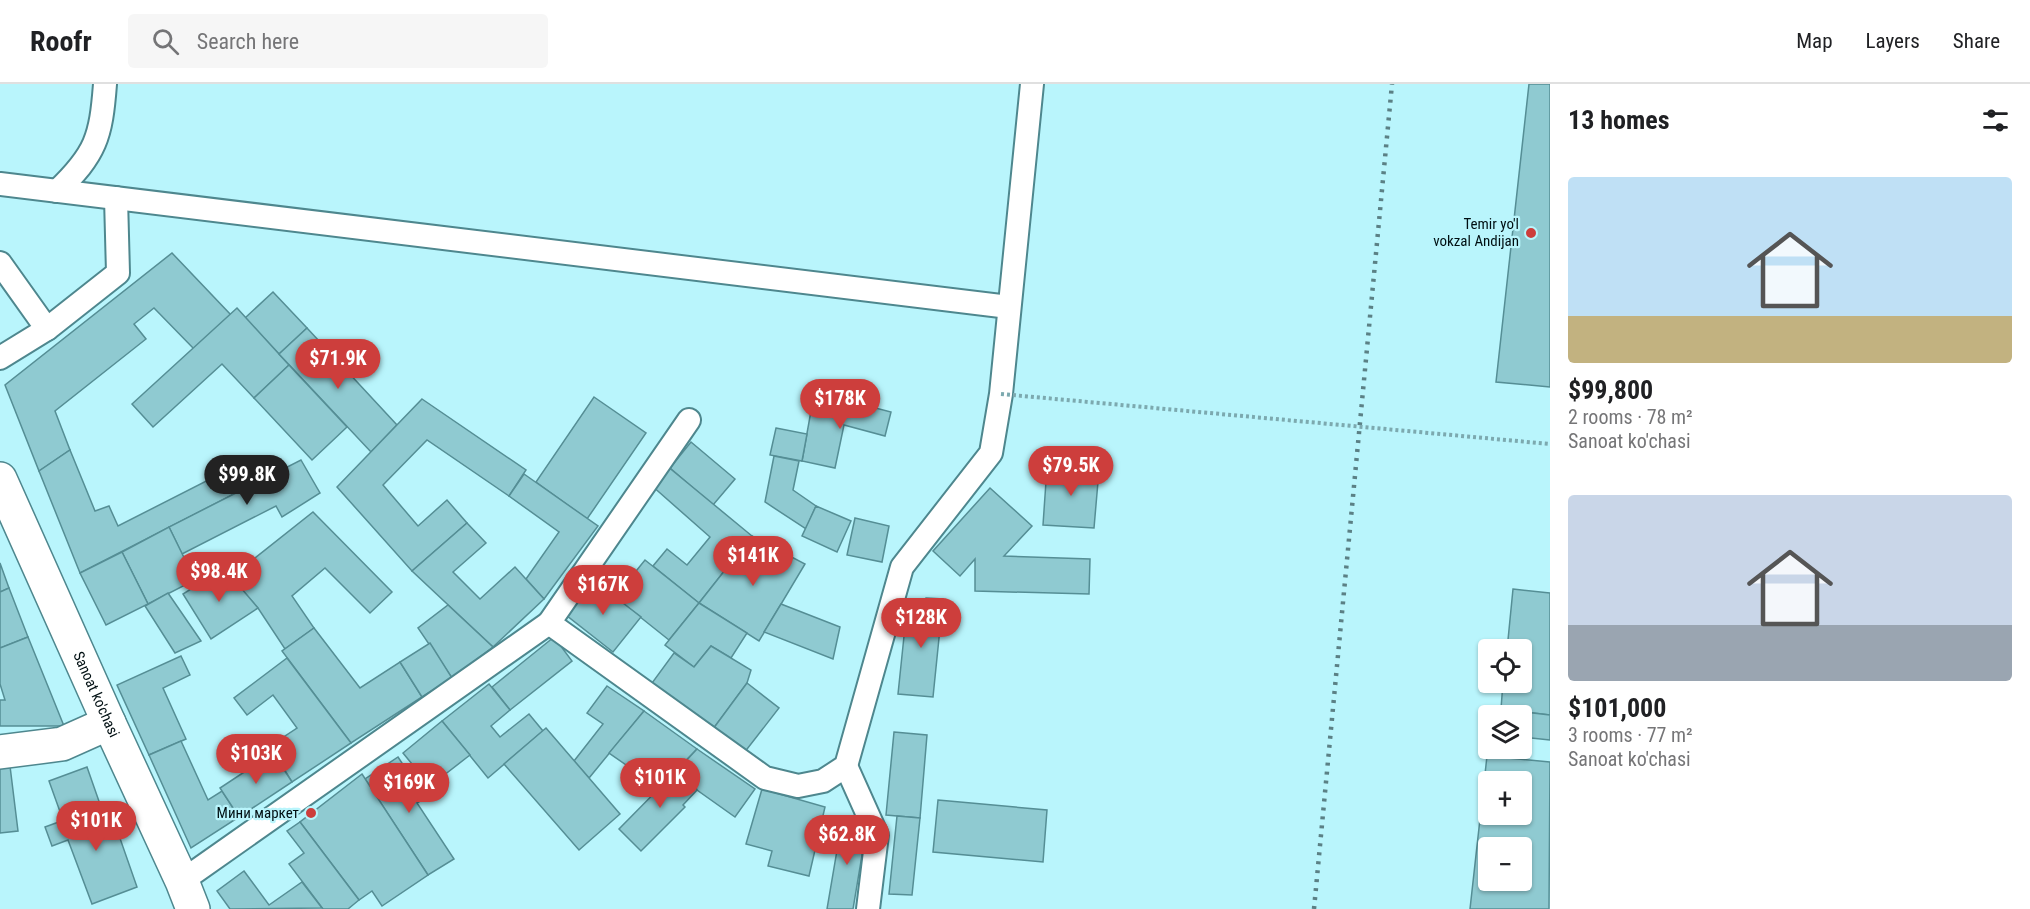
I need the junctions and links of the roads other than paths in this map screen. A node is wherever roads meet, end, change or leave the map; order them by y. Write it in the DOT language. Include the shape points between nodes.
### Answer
graph roads {
  1 [pos="105,84"];
  2 [pos="1032,84"];
  3 [pos="0,184"];
  4 [pos="57,191"];
  5 [pos="116,198"];
  6 [pos="0,263"];
  7 [pos="1010,307"];
  8 [pos="47,329"];
  9 [pos="0,358"];
  10 [pos="688,420"];
  11 [pos="0,479"];
  12 [pos="549,623"];
  13 [pos="109,723"];
  14 [pos="0,753"];
  15 [pos="846,766"];
  16 [pos="188,895"];
  17 [pos="868,909"];
  1 -- 4 [label="lane" via="98,137 87,160"];
  2 -- 7 [label="lane"];
  3 -- 4 [label="lane"];
  4 -- 5 [label="lane"];
  5 -- 7 [label="lane"];
  5 -- 8 [label="lane" via="118,273"];
  6 -- 8 [label="lane"];
  7 -- 15 [label="lane" via="991,453 902,567"];
  8 -- 9 [label="lane"];
  10 -- 12 [label="lane"];
  11 -- 13 [label="street, Sanoat ko'chasi"];
  12 -- 15 [label="lane" via="765,778 798,786 823,781"];
  12 -- 16 [label="lane"];
  13 -- 14 [label="street" via="62,744"];
  13 -- 16 [label="street, Sanoat ko'chasi"];
  15 -- 17 [label="lane" via="877,835"];
}
